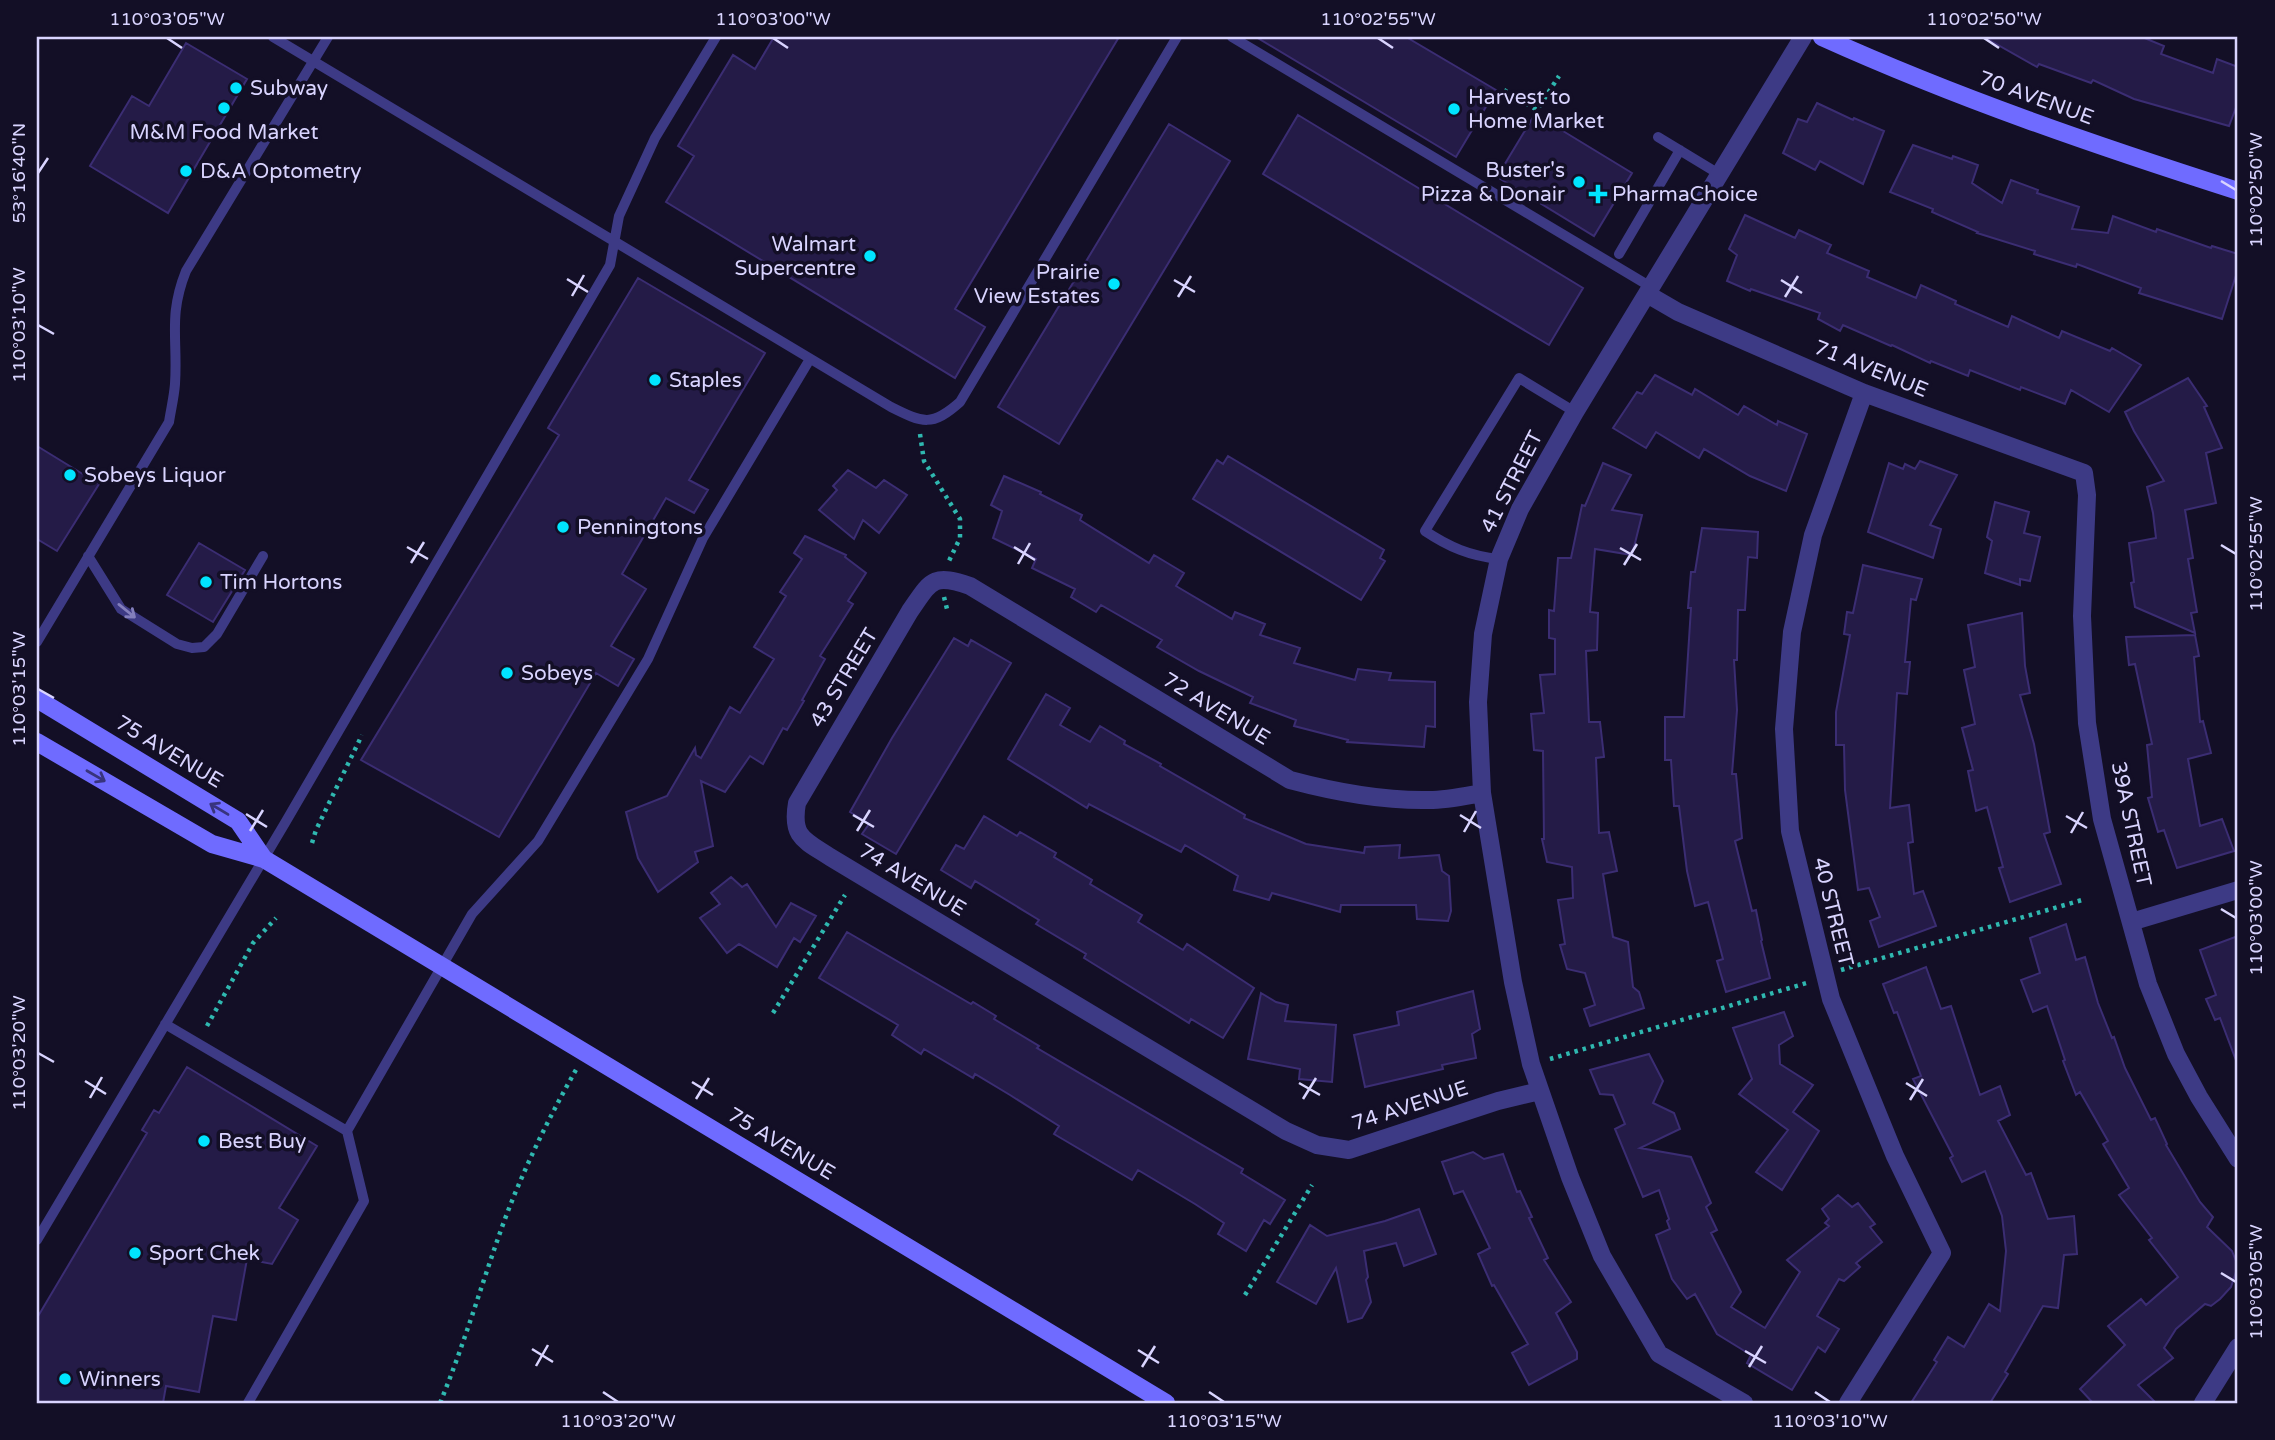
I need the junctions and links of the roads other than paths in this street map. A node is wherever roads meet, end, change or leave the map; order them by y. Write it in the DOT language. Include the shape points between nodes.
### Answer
graph roads {
  1 [pos="273,37"];
  2 [pos="328,37"];
  3 [pos="716,37"];
  4 [pos="1177,37"];
  5 [pos="1231,37"];
  6 [pos="1803,37"];
  7 [pos="1822,37"];
  8 [pos="314,61"];
  9 [pos="1658,137"];
  10 [pos="1680,150"];
  11 [pos="1719,174"];
  12 [pos="2238,191"];
  13 [pos="614,241"];
  14 [pos="1619,254"];
  15 [pos="1649,290"];
  16 [pos="810,359"];
  17 [pos="1864,393"];
  18 [pos="1575,412"];
  19 [pos="2084,472"];
  20 [pos="88,556"];
  21 [pos="263,556"];
  22 [pos="1499,559"];
  23 [pos="951,579"];
  24 [pos="37,642"];
  25 [pos="37,699"];
  26 [pos="37,742"];
  27 [pos="1482,793"];
  28 [pos="795,818"];
  29 [pos="264,859"];
  30 [pos="2238,890"];
  31 [pos="2131,922"];
  32 [pos="441,967"];
  33 [pos="166,1024"];
  34 [pos="1539,1091"];
  35 [pos="347,1131"];
  36 [pos="2238,1159"];
  37 [pos="37,1240"];
  38 [pos="2238,1347"];
  39 [pos="248,1403"];
  40 [pos="1166,1403"];
  41 [pos="1744,1403"];
  42 [pos="1848,1403"];
  43 [pos="2203,1403"];
  1 -- 8 [label="lane"];
  2 -- 8 [label="lane"];
  3 -- 13 [label="lane" via="656,138 619,216"];
  4 -- 16 [label="lane" via="960,402 932,420 917,420"];
  5 -- 15 [label="lane"];
  6 -- 11 [label="street, 41 STREET"];
  7 -- 12 [label="main road, 70 AVENUE" via="1994,108"];
  8 -- 13 [label="lane"];
  8 -- 20 [label="lane" via="186,271 174,312 176,380 169,422"];
  9 -- 10 [label="lane"];
  10 -- 11 [label="lane"];
  10 -- 14 [label="lane"];
  11 -- 15 [label="street, 41 STREET"];
  13 -- 16 [label="lane"];
  13 -- 29 [label="lane" via="610,265"];
  15 -- 17 [label="street, 71 AVENUE" via="1672,310"];
  15 -- 18 [label="street, 41 STREET"];
  16 -- 32 [label="lane" via="703,538 648,659 538,841 472,914"];
  17 -- 19 [label="street, 71 AVENUE"];
  17 -- 42 [label="street, 40 STREET" via="1813,535 1792,632 1784,729 1790,831 1831,999 1895,1156 1942,1253"];
  18 -- 22 [label="street, 41 STREET" via="1520,509"];
  18 -- 22 [label="lane" via="1519,377 1425,531 1457,550"];
  19 -- 31 [label="street, 39A STREET" via="2082,616 2087,723 2102,818"];
  20 -- 21 [label="lane, one-way" via="121,609 177,644 192,648 204,647 217,634"];
  20 -- 24 [label="lane"];
  22 -- 27 [label="street, 41 STREET" via="1483,634 1478,702"];
  23 -- 27 [label="street, 72 AVENUE" via="970,586 1290,780 1377,797 1427,800"];
  23 -- 28 [label="street, 43 STREET" via="930,583 910,611 797,803"];
  29 -- 25 [label="main road, 75 AVENUE, one-way" via="238,821"];
  26 -- 29 [label="main road, 75 AVENUE, one-way" via="212,844"];
  27 -- 34 [label="street, 41 STREET" via="1513,982"];
  28 -- 34 [label="street, 74 AVENUE" via="801,838 830,857 1317,1145 1349,1150"];
  29 -- 32 [label="main road, 75 AVENUE"];
  29 -- 33 [label="lane"];
  30 -- 31 [label="street"];
  31 -- 36 [label="street, 39A STREET" via="2148,984 2176,1054"];
  32 -- 35 [label="lane"];
  32 -- 40 [label="main road, 75 AVENUE"];
  33 -- 35 [label="lane"];
  33 -- 37 [label="lane"];
  34 -- 41 [label="street" via="1602,1255 1659,1354"];
  35 -- 39 [label="lane" via="364,1201"];
  38 -- 43 [label="street"];
}
